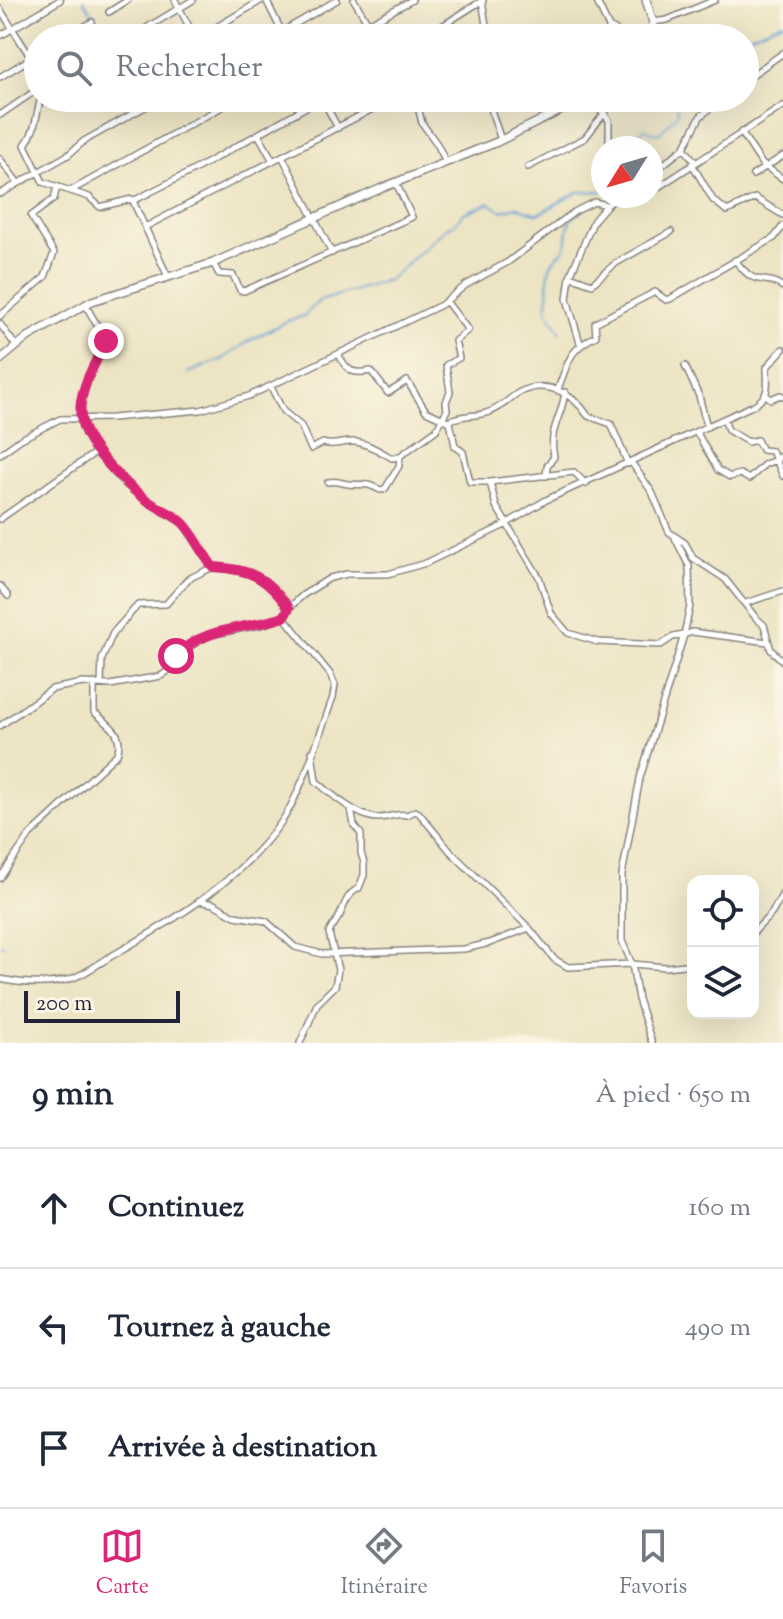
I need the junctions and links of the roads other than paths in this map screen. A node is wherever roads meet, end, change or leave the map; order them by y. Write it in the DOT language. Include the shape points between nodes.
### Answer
graph roads {
  1 [pos="60,0"];
  2 [pos="175,0"];
  3 [pos="193,0"];
  4 [pos="264,0"];
  5 [pos="337,0"];
  6 [pos="354,0"];
  7 [pos="412,0"];
  8 [pos="483,0"];
  9 [pos="596,0"];
  10 [pos="646,0"];
  11 [pos="715,0"];
  12 [pos="125,1"];
  13 [pos="179,8"];
  14 [pos="0,9"];
  15 [pos="109,12"];
  16 [pos="92,22"];
  17 [pos="653,22"];
  18 [pos="89,24"];
  19 [pos="156,24"];
  20 [pos="188,24"];
  21 [pos="222,24"];
  22 [pos="278,24"];
  23 [pos="301,24"];
  24 [pos="368,24"];
  25 [pos="445,24"];
  26 [pos="486,24"];
  27 [pos="608,24"];
  28 [pos="13,28"];
  29 [pos="0,36"];
  30 [pos="24,42"];
  31 [pos="783,53"];
  32 [pos="24,63"];
  33 [pos="759,70"];
  34 [pos="0,77"];
  35 [pos="24,99"];
  36 [pos="783,106"];
  37 [pos="37,112"];
  38 [pos="136,112"];
  39 [pos="213,112"];
  40 [pos="297,112"];
  41 [pos="329,112"];
  42 [pos="368,112"];
  43 [pos="419,112"];
  44 [pos="492,112"];
  45 [pos="559,112"];
  46 [pos="706,112"];
  47 [pos="604,113"];
  48 [pos="0,115"];
  49 [pos="338,128"];
  50 [pos="741,132"];
  51 [pos="258,134"];
  52 [pos="610,136"];
  53 [pos="501,140"];
  54 [pos="684,148"];
  55 [pos="282,156"];
  56 [pos="783,156"];
  57 [pos="0,159"];
  58 [pos="273,161"];
  59 [pos="446,162"];
  60 [pos="694,163"];
  61 [pos="663,165"];
  62 [pos="764,166"];
  63 [pos="528,167"];
  64 [pos="38,170"];
  65 [pos="753,175"];
  66 [pos="783,179"];
  67 [pos="395,182"];
  68 [pos="18,183"];
  69 [pos="663,184"];
  70 [pos="57,186"];
  71 [pos="72,190"];
  72 [pos="0,194"];
  73 [pos="133,201"];
  74 [pos="591,204"];
  75 [pos="604,208"];
  76 [pos="783,215"];
  77 [pos="314,219"];
  78 [pos="783,226"];
  79 [pos="145,227"];
  80 [pos="671,232"];
  81 [pos="332,253"];
  82 [pos="735,260"];
  83 [pos="213,263"];
  84 [pos="570,276"];
  85 [pos="168,278"];
  86 [pos="783,287"];
  87 [pos="446,301"];
  88 [pos="85,304"];
  89 [pos="0,316"];
  90 [pos="0,324"];
  91 [pos="580,343"];
  92 [pos="16,346"];
  93 [pos="783,349"];
  94 [pos="338,354"];
  95 [pos="0,360"];
  96 [pos="685,366"];
  97 [pos="271,386"];
  98 [pos="561,390"];
  99 [pos="766,395"];
  100 [pos="783,396"];
  101 [pos="79,418"];
  102 [pos="442,419"];
  103 [pos="724,419"];
  104 [pos="449,422"];
  105 [pos="707,427"];
  106 [pos="697,433"];
  107 [pos="96,452"];
  108 [pos="0,454"];
  109 [pos="783,454"];
  110 [pos="400,456"];
  111 [pos="776,460"];
  112 [pos="630,463"];
  113 [pos="546,476"];
  114 [pos="783,476"];
  115 [pos="328,482"];
  116 [pos="490,482"];
  117 [pos="586,484"];
  118 [pos="0,519"];
  119 [pos="505,525"];
  120 [pos="675,538"];
  121 [pos="213,567"];
  122 [pos="0,586"];
  123 [pos="783,591"];
  124 [pos="8,596"];
  125 [pos="746,603"];
  126 [pos="289,608"];
  127 [pos="284,617"];
  128 [pos="684,635"];
  129 [pos="768,642"];
  130 [pos="783,661"];
  131 [pos="97,683"];
  132 [pos="0,726"];
  133 [pos="312,751"];
  134 [pos="351,809"];
  135 [pos="0,878"];
  136 [pos="783,893"];
  137 [pos="199,901"];
  138 [pos="759,927"];
  139 [pos="529,928"];
  140 [pos="333,954"];
  141 [pos="632,964"];
  142 [pos="687,965"];
  143 [pos="0,979"];
  144 [pos="300,1043"];
  145 [pos="652,1043"];
  1 -- 28 [label="street"];
  2 -- 13 [label="street"];
  3 -- 13 [label="street"];
  4 -- 21 [label="street"];
  4 -- 22 [label="street"];
  5 -- 23 [label="street"];
  6 -- 24 [label="street"];
  7 -- 24 [label="street"];
  8 -- 25 [label="street"];
  8 -- 26 [label="street"];
  9 -- 27 [label="street"];
  10 -- 17 [label="street"];
  11 -- 17 [label="street"];
  12 -- 15 [label="street"];
  13 -- 19 [label="street"];
  13 -- 20 [label="street"];
  14 -- 28 [label="street"];
  16 -- 18 [label="street"];
  28 -- 29 [label="street"];
  28 -- 30 [label="street"];
  31 -- 33 [label="street"];
  32 -- 34 [label="street"];
  35 -- 48 [label="street"];
  36 -- 50 [label="street"];
  37 -- 64 [label="street" via="35,132 25,145"];
  38 -- 64 [label="street"];
  39 -- 71 [label="street"];
  40 -- 51 [label="street"];
  41 -- 49 [label="street"];
  42 -- 49 [label="street"];
  43 -- 59 [label="street"];
  44 -- 53 [label="street"];
  45 -- 53 [label="street"];
  46 -- 54 [label="street"];
  47 -- 52 [label="street"];
  47 -- 63 [label="street" via="585,138"];
  49 -- 55 [label="street"];
  50 -- 60 [label="street"];
  50 -- 62 [label="street"];
  51 -- 58 [label="street"];
  51 -- 73 [label="street"];
  53 -- 59 [label="street"];
  54 -- 60 [label="street"];
  54 -- 61 [label="street"];
  55 -- 58 [label="street"];
  55 -- 77 [label="street"];
  56 -- 62 [label="street"];
  57 -- 68 [label="street"];
  58 -- 79 [label="street"];
  59 -- 67 [label="street"];
  60 -- 69 [label="street"];
  60 -- 76 [label="street" via="713,200 727,211 755,198"];
  62 -- 65 [label="street"];
  62 -- 66 [label="street"];
  64 -- 68 [label="street"];
  64 -- 70 [label="street" via="44,183"];
  67 -- 77 [label="street"];
  67 -- 81 [label="street" via="412,217"];
  68 -- 72 [label="street"];
  70 -- 71 [label="street"];
  70 -- 89 [label="street" via="54,199 31,217 54,253 46,274"];
  71 -- 73 [label="street" via="100,207"];
  73 -- 79 [label="street"];
  74 -- 87 [label="street"];
  75 -- 84 [label="street"];
  77 -- 81 [label="street"];
  77 -- 83 [label="street"];
  78 -- 82 [label="street" via="774,238"];
  79 -- 85 [label="street"];
  80 -- 84 [label="street" via="616,263 592,284"];
  81 -- 83 [label="street" via="242,291 231,273 219,274"];
  82 -- 86 [label="street" via="756,280"];
  82 -- 91 [label="street" via="670,299 655,292 611,314 594,324 595,338"];
  83 -- 85 [label="street"];
  84 -- 91 [label="street" via="567,299"];
  85 -- 88 [label="street"];
  87 -- 94 [label="street"];
  87 -- 102 [label="street" via="468,330 454,343 459,358 446,365 450,392"];
  88 -- 92 [label="street"];
  88 -- 101 [label="street" via="106,341 90,373"];
  90 -- 92 [label="street"];
  91 -- 98 [label="street"];
  92 -- 95 [label="street"];
  93 -- 99 [label="street" via="767,367"];
  94 -- 97 [label="street"];
  94 -- 102 [label="street" via="346,369 356,374 371,371 388,393 407,381 426,411"];
  96 -- 105 [label="street"];
  97 -- 101 [label="street" via="200,410"];
  97 -- 110 [label="street" via="311,449 349,442 392,458"];
  98 -- 104 [label="street" via="525,390 488,413"];
  98 -- 112 [label="street" via="588,416 611,424"];
  98 -- 113 [label="street" via="564,401 552,433 554,457"];
  99 -- 100 [label="street"];
  99 -- 103 [label="street"];
  101 -- 107 [label="street"];
  101 -- 108 [label="street" via="48,423"];
  102 -- 104 [label="street"];
  102 -- 110 [label="street" via="435,432"];
  103 -- 105 [label="street"];
  103 -- 111 [label="street" via="729,431 748,442 757,440"];
  104 -- 116 [label="street" via="470,482"];
  105 -- 106 [label="street"];
  106 -- 111 [label="street" via="718,471 730,477 740,474 749,479"];
  106 -- 112 [label="street"];
  107 -- 118 [label="street"];
  107 -- 121 [label="street" via="126,484 181,521"];
  109 -- 111 [label="street"];
  110 -- 115 [label="street" via="385,489 364,482"];
  111 -- 114 [label="street"];
  112 -- 117 [label="street"];
  112 -- 120 [label="street" via="651,489"];
  113 -- 116 [label="street"];
  113 -- 117 [label="street" via="577,473"];
  116 -- 119 [label="street"];
  117 -- 119 [label="street"];
  119 -- 126 [label="street" via="392,574 330,578"];
  119 -- 128 [label="street" via="539,577 551,613 571,635 600,643 661,645"];
  120 -- 125 [label="street" via="685,543 693,558 723,576"];
  120 -- 128 [label="street" via="689,566"];
  121 -- 126 [label="street" via="256,575"];
  121 -- 131 [label="street" via="188,579 166,604 133,608 110,638"];
  122 -- 124 [label="street"];
  123 -- 125 [label="street"];
  125 -- 129 [label="street" via="764,625"];
  126 -- 127 [label="street"];
  127 -- 131 [label="street" via="201,639 182,651 161,676"];
  127 -- 133 [label="street" via="334,680 333,697"];
  128 -- 129 [label="street"];
  128 -- 141 [label="street" via="640,778 623,866 622,941"];
  129 -- 130 [label="street"];
  131 -- 132 [label="street" via="52,689"];
  131 -- 135 [label="street" via="93,710 118,735 117,754 36,829"];
  133 -- 134 [label="street" via="316,781"];
  133 -- 137 [label="street" via="282,820 245,862"];
  134 -- 139 [label="street" via="373,818 417,811 455,857"];
  134 -- 140 [label="street" via="361,835 364,875 330,931"];
  136 -- 138 [label="street"];
  137 -- 140 [label="street" via="235,916 266,921 303,950"];
  137 -- 143 [label="street" via="73,978 46,983"];
  139 -- 140 [label="street" via="464,949"];
  139 -- 141 [label="street" via="563,966"];
  140 -- 144 [label="street" via="335,986 317,1004"];
  141 -- 142 [label="street"];
  141 -- 145 [label="street"];
}
